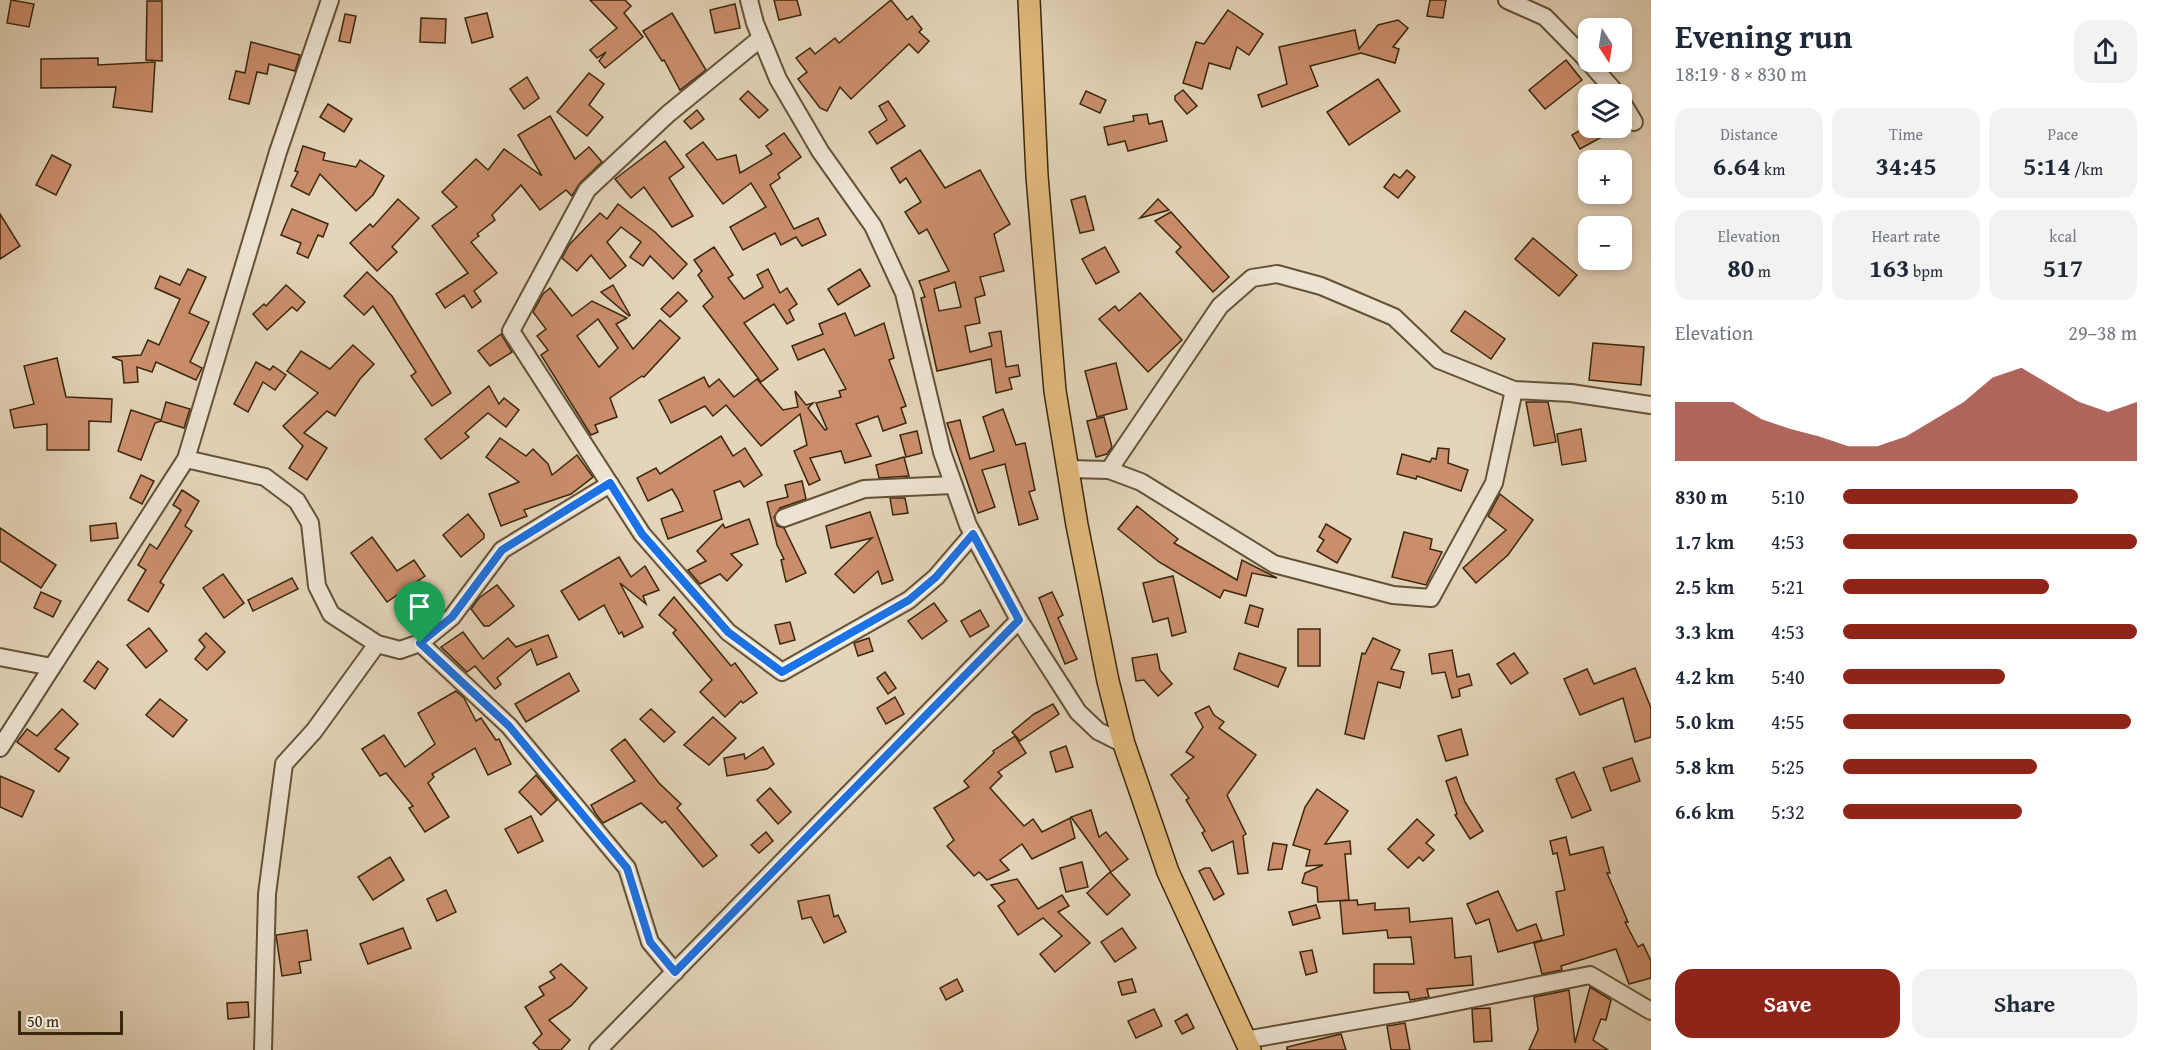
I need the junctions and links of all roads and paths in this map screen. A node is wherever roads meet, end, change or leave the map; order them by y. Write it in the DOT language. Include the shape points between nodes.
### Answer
graph roads {
  1 [pos="330,0"];
  2 [pos="749,0"];
  3 [pos="1029,0"];
  4 [pos="1507,0"];
  5 [pos="761,38"];
  6 [pos="1578,50"];
  7 [pos="1598,72"];
  8 [pos="1609,84"];
  9 [pos="1632,119"];
  10 [pos="1634,122"];
  11 [pos="1514,390"];
  12 [pos="1651,405"];
  13 [pos="186,459"];
  14 [pos="1068,469"];
  15 [pos="1109,470"];
  16 [pos="610,483"];
  17 [pos="953,485"];
  18 [pos="784,518"];
  19 [pos="973,534"];
  20 [pos="1019,620"];
  21 [pos="420,643"];
  22 [pos="377,644"];
  23 [pos="0,657"];
  24 [pos="52,667"];
  25 [pos="1124,744"];
  26 [pos="0,747"];
  27 [pos="675,972"];
  28 [pos="1651,1011"];
  29 [pos="1248,1045"];
  30 [pos="262,1050"];
  31 [pos="598,1050"];
  1 -- 13 [label="street" via="278,152"];
  2 -- 5 [label="street"];
  3 -- 14 [label="main road" via="1038,188 1055,391"];
  4 -- 6 [label="street" via="1545,17"];
  5 -- 16 [label="street" via="668,114 587,190 511,331"];
  5 -- 17 [label="street" via="778,79 820,151 873,226 904,292"];
  7 -- 8 [label="street"];
  9 -- 10 [label="street"];
  11 -- 12 [label="street" via="1571,393"];
  11 -- 15 [label="street" via="1439,360 1394,317 1321,286 1277,274 1252,278 1220,306"];
  11 -- 15 [label="street" via="1494,483 1431,598 1393,595 1275,564 1141,482"];
  13 -- 22 [label="street" via="265,477 297,501 310,523 317,586 332,614"];
  13 -- 24 [label="street"];
  14 -- 15 [label="street"];
  14 -- 25 [label="main road" via="1108,681"];
  16 -- 19 [label="street" via="642,534 728,632 782,672 909,600 936,577"];
  16 -- 21 [label="street" via="502,550 452,617"];
  17 -- 18 [label="street" via="864,489"];
  17 -- 19 [label="street"];
  19 -- 20 [label="street"];
  20 -- 25 [label="street" via="1078,712 1098,731"];
  20 -- 27 [label="street"];
  21 -- 22 [label="street" via="400,650"];
  21 -- 27 [label="street" via="509,726 627,868 650,942"];
  22 -- 30 [label="street" via="314,731 284,764 267,894"];
  23 -- 24 [label="street"];
  24 -- 26 [label="street"];
  25 -- 29 [label="main road" via="1168,872"];
  27 -- 31 [label="street"];
  28 -- 29 [label="street" via="1590,975"];
}
